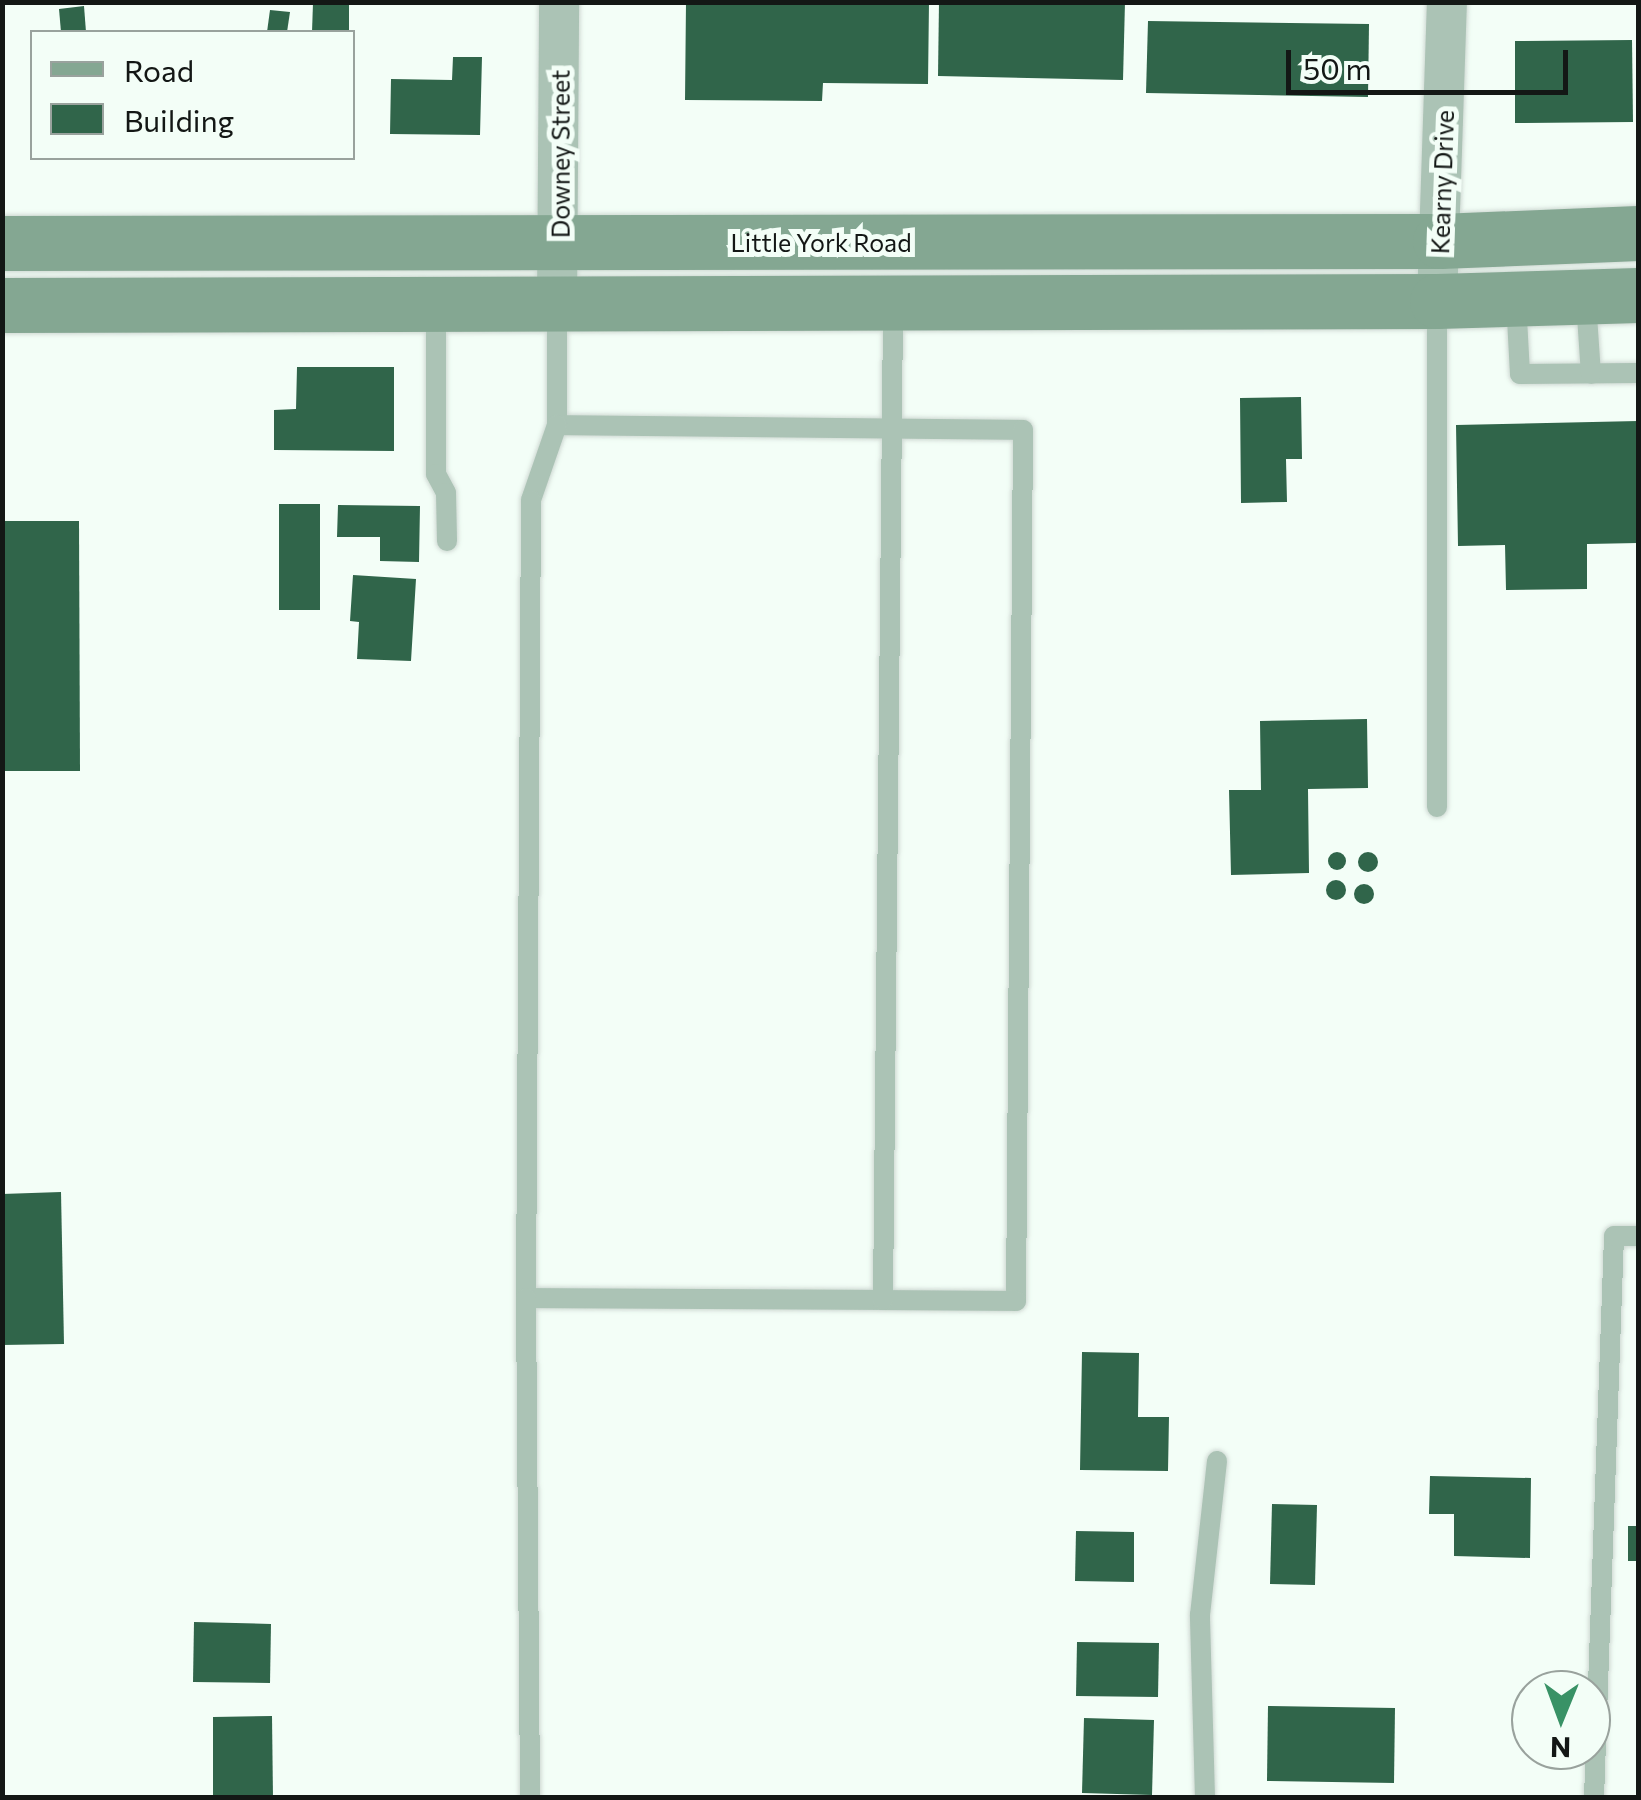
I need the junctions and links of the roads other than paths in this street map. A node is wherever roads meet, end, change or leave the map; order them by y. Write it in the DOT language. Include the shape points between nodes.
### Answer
graph roads {
  1 [pos="560,2"];
  2 [pos="1447,2"];
  3 [pos="1638,233"];
  4 [pos="1440,240"];
  5 [pos="2,243"];
  6 [pos="560,243"];
  7 [pos="1612,295"];
  8 [pos="1516,298"];
  9 [pos="1437,301"];
  10 [pos="893,304"];
  11 [pos="2,306"];
  12 [pos="436,306"];
  13 [pos="557,306"];
  14 [pos="1638,373"];
  15 [pos="1591,374"];
  16 [pos="557,425"];
  17 [pos="890,426"];
  18 [pos="447,541"];
  19 [pos="1437,806"];
  20 [pos="1638,1236"];
  21 [pos="526,1298"];
  22 [pos="883,1300"];
  23 [pos="1216,1461"];
  24 [pos="530,1798"];
  25 [pos="1205,1798"];
  26 [pos="1594,1798"];
  1 -- 6 [label="street, Downey Street"];
  2 -- 4 [label="street, Kearny Drive"];
  3 -- 4 [label="main road, Little York Road"];
  4 -- 6 [label="main road, Little York Road"];
  4 -- 9 [label="street, Kearny Drive"];
  5 -- 6 [label="main road, Little York Road"];
  6 -- 13 [label="street, Downey Street"];
  7 -- 8 [label="main road"];
  7 -- 15 [label="lane"];
  8 -- 9 [label="main road"];
  8 -- 15 [label="lane" via="1520,374"];
  9 -- 10 [label="main road"];
  9 -- 19 [label="lane"];
  10 -- 13 [label="main road"];
  10 -- 17 [label="lane"];
  11 -- 12 [label="main road"];
  12 -- 13 [label="main road"];
  12 -- 18 [label="lane" via="436,474 446,494"];
  13 -- 16 [label="lane"];
  14 -- 15 [label="lane"];
  16 -- 17 [label="lane"];
  16 -- 21 [label="lane" via="531,500"];
  17 -- 22 [label="lane"];
  17 -- 22 [label="lane" via="1023,430 1016,1301"];
  20 -- 26 [label="lane" via="1614,1236"];
  21 -- 22 [label="lane"];
  21 -- 24 [label="lane"];
  23 -- 25 [label="lane" via="1200,1615"];
}
